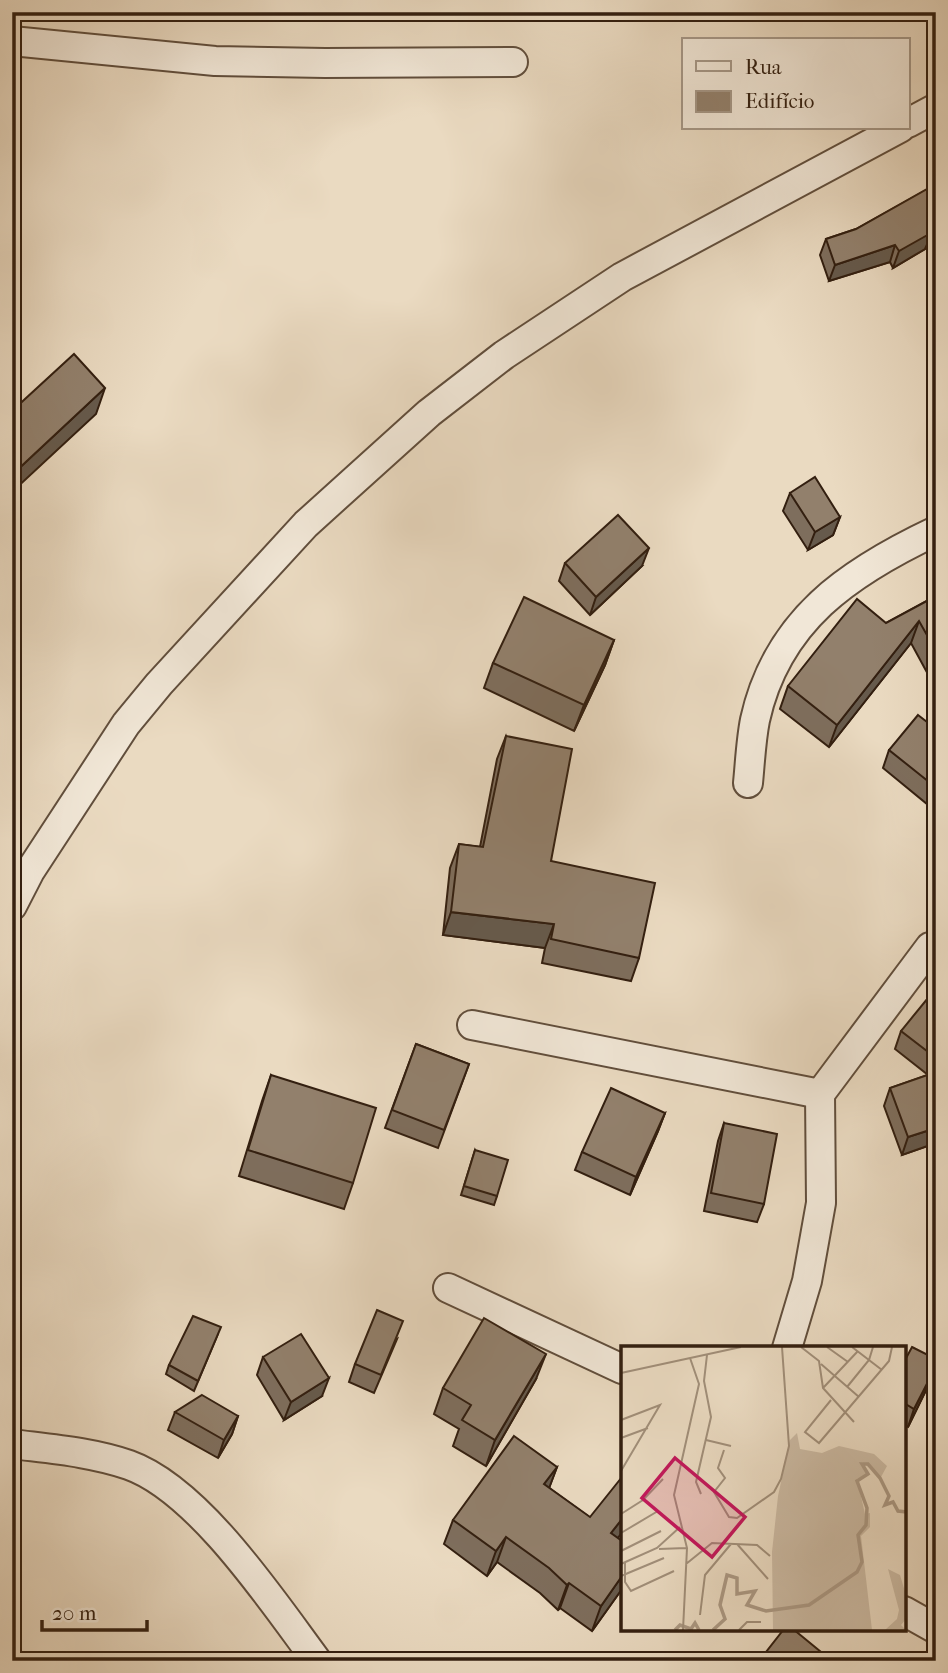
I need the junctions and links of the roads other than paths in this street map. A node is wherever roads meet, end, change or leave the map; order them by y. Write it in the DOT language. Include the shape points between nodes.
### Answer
graph roads {
  1 [pos="12,41"];
  2 [pos="513,62"];
  3 [pos="936,108"];
  4 [pos="909,122"];
  5 [pos="896,130"];
  6 [pos="936,531"];
  7 [pos="748,783"];
  8 [pos="21,873"];
  9 [pos="12,906"];
  10 [pos="936,947"];
  11 [pos="472,1025"];
  12 [pos="820,1094"];
  13 [pos="448,1288"];
  14 [pos="788,1346"];
  15 [pos="621,1368"];
  16 [pos="12,1444"];
  17 [pos="906,1612"];
  18 [pos="936,1629"];
  19 [pos="317,1661"];
  1 -- 2 [label="street" via="215,61"];
  3 -- 4 [label="street"];
  5 -- 8 [label="street" via="622,276 514,348 429,413 306,524 159,684"];
  6 -- 7 [label="street" via="867,566 806,618 783,649 768,682 755,720"];
  8 -- 9 [label="street"];
  10 -- 12 [label="street" via="930,947"];
  11 -- 12 [label="street"];
  12 -- 14 [label="street" via="821,1203 807,1281"];
  13 -- 15 [label="street"];
  16 -- 19 [label="street" via="96,1455 162,1481 243,1563"];
  17 -- 18 [label="street"];
}
